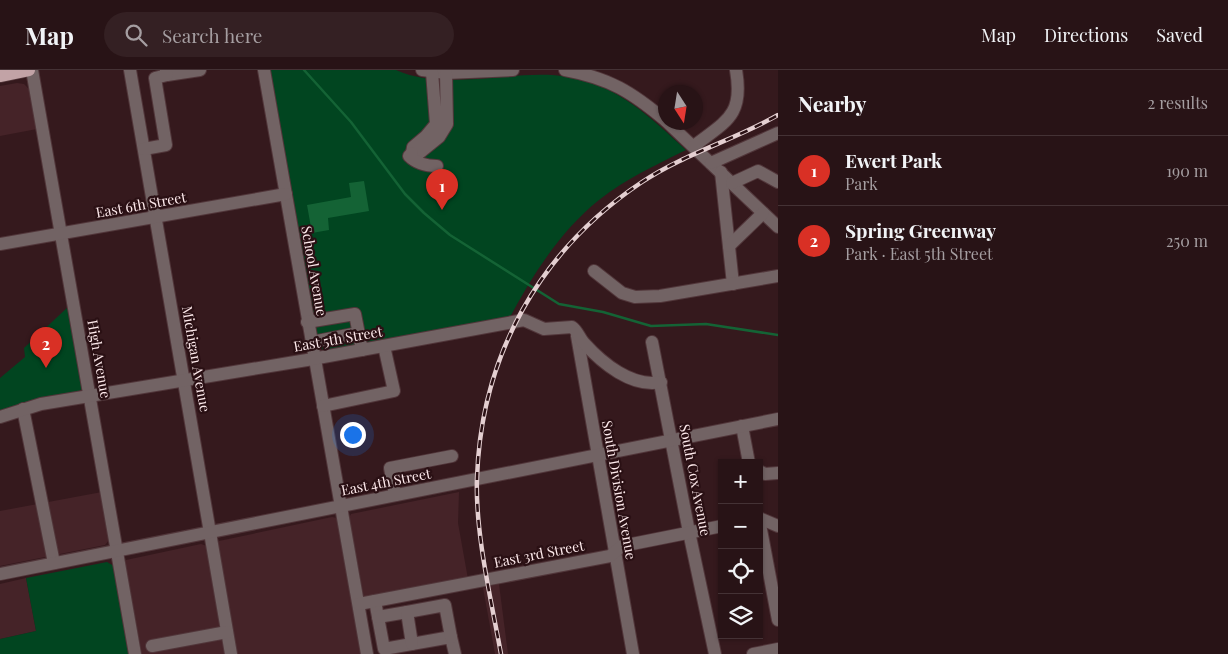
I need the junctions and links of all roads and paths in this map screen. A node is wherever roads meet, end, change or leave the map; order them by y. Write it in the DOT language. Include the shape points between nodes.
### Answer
graph roads {
  1 [pos="31,70"];
  2 [pos="130,70"];
  3 [pos="200,70"];
  4 [pos="264,70"];
  5 [pos="512,70"];
  6 [pos="564,70"];
  7 [pos="736,70"];
  8 [pos="427,71"];
  9 [pos="446,72"];
  10 [pos="166,73"];
  11 [pos="0,76"];
  12 [pos="158,97"];
  13 [pos="136,101"];
  14 [pos="658,116"];
  15 [pos="675,130"];
  16 [pos="778,133"];
  17 [pos="429,139"];
  18 [pos="694,146"];
  19 [pos="144,149"];
  20 [pos="711,163"];
  21 [pos="437,166"];
  22 [pos="721,172"];
  23 [pos="778,182"];
  24 [pos="732,183"];
  25 [pos="286,194"];
  26 [pos="763,213"];
  27 [pos="156,218"];
  28 [pos="778,225"];
  29 [pos="61,234"];
  30 [pos="0,242"];
  31 [pos="729,246"];
  32 [pos="594,271"];
  33 [pos="778,276"];
  34 [pos="733,284"];
  35 [pos="308,322"];
  36 [pos="577,331"];
  37 [pos="358,333"];
  38 [pos="341,336"];
  39 [pos="312,342"];
  40 [pos="652,342"];
  41 [pos="384,346"];
  42 [pos="362,350"];
  43 [pos="345,353"];
  44 [pos="314,358"];
  45 [pos="184,381"];
  46 [pos="661,382"];
  47 [pos="90,396"];
  48 [pos="323,406"];
  49 [pos="24,409"];
  50 [pos="0,417"];
  51 [pos="778,419"];
  52 [pos="742,426"];
  53 [pos="672,440"];
  54 [pos="598,455"];
  55 [pos="452,456"];
  56 [pos="748,459"];
  57 [pos="763,473"];
  58 [pos="778,473"];
  59 [pos="395,495"];
  60 [pos="341,506"];
  61 [pos="763,520"];
  62 [pos="778,526"];
  63 [pos="718,527"];
  64 [pos="211,532"];
  65 [pos="689,532"];
  66 [pos="763,540"];
  67 [pos="117,551"];
  68 [pos="615,552"];
  69 [pos="54,564"];
  70 [pos="0,574"];
  71 [pos="375,601"];
  72 [pos="359,604"];
  73 [pos="407,612"];
  74 [pos="378,617"];
  75 [pos="778,620"];
  76 [pos="227,632"];
  77 [pos="451,637"];
  78 [pos="412,644"];
  79 [pos="152,646"];
  80 [pos="778,649"];
  81 [pos="136,654"];
  82 [pos="231,654"];
  83 [pos="367,654"];
  84 [pos="454,654"];
  85 [pos="633,654"];
  86 [pos="715,654"];
  87 [pos="753,654"];
  1 -- 11 [label="main road"];
  1 -- 29 [label="street, High Avenue"];
  2 -- 13 [label="street, Michigan Avenue"];
  3 -- 10 [label="street"];
  4 -- 25 [label="street, School Avenue"];
  5 -- 9 [label="street"];
  6 -- 14 [label="street" via="605,80 626,90"];
  7 -- 18 [label="street" via="739,92 736,106 725,121"];
  8 -- 9 [label="street"];
  8 -- 17 [label="street" via="436,119"];
  9 -- 17 [label="street" via="447,124 443,132"];
  10 -- 12 [label="street" via="155,78"];
  12 -- 13 [label="street"];
  12 -- 19 [label="street" via="166,145"];
  13 -- 19 [label="street, Michigan Avenue"];
  15 -- 18 [label="street"];
  16 -- 20 [label="street"];
  17 -- 21 [label="street" via="413,147 410,156 417,163"];
  18 -- 20 [label="street"];
  19 -- 27 [label="street, Michigan Avenue"];
  20 -- 22 [label="street"];
  22 -- 24 [label="street"];
  22 -- 31 [label="street"];
  23 -- 24 [label="street" via="758,171"];
  24 -- 26 [label="street"];
  25 -- 27 [label="street, East 6th Street"];
  25 -- 35 [label="street, School Avenue"];
  26 -- 28 [label="street"];
  26 -- 31 [label="street"];
  27 -- 29 [label="street, East 6th Street"];
  27 -- 45 [label="street, Michigan Avenue"];
  29 -- 30 [label="street, East 6th Street"];
  29 -- 47 [label="street, High Avenue"];
  31 -- 34 [label="street"];
  32 -- 34 [label="street" via="622,293 635,297"];
  33 -- 34 [label="street"];
  35 -- 37 [label="street" via="355,314"];
  35 -- 39 [label="street, School Avenue"];
  36 -- 41 [label="street, East 5th Street" via="570,327 542,328 520,321"];
  36 -- 46 [label="street" via="585,344 629,378 642,383"];
  36 -- 54 [label="street, South Division Avenue"];
  37 -- 38 [label="street"];
  37 -- 42 [label="street"];
  38 -- 39 [label="street"];
  38 -- 43 [label="street"];
  39 -- 44 [label="street, School Avenue"];
  40 -- 46 [label="street, South Cox Avenue"];
  41 -- 42 [label="street, East 5th Street"];
  41 -- 48 [label="street" via="394,391"];
  42 -- 43 [label="street, East 5th Street"];
  43 -- 44 [label="street, East 5th Street"];
  44 -- 45 [label="street, East 5th Street"];
  44 -- 48 [label="street, School Avenue"];
  45 -- 47 [label="street, East 5th Street"];
  45 -- 64 [label="street, Michigan Avenue"];
  46 -- 53 [label="street, South Cox Avenue"];
  47 -- 49 [label="street, East 5th Street"];
  47 -- 67 [label="street, High Avenue"];
  48 -- 60 [label="street, School Avenue"];
  49 -- 50 [label="street, East 5th Street"];
  49 -- 69 [label="street"];
  51 -- 52 [label="street, East 4th Street"];
  52 -- 53 [label="street, East 4th Street"];
  52 -- 56 [label="street"];
  53 -- 54 [label="street, East 4th Street"];
  53 -- 65 [label="street, South Cox Avenue"];
  54 -- 59 [label="street, East 4th Street"];
  54 -- 68 [label="street, South Division Avenue"];
  55 -- 59 [label="street" via="390,468"];
  57 -- 58 [label="street"];
  59 -- 60 [label="street, East 4th Street"];
  60 -- 64 [label="street, East 4th Street"];
  60 -- 72 [label="street, School Avenue"];
  61 -- 62 [label="street"];
  63 -- 65 [label="street, East 3rd Street"];
  64 -- 67 [label="street, East 4th Street"];
  64 -- 76 [label="street, Michigan Avenue"];
  65 -- 68 [label="street, East 3rd Street" via="622,546"];
  65 -- 86 [label="street, South Cox Avenue"];
  66 -- 75 [label="street"];
  67 -- 69 [label="street, East 4th Street"];
  67 -- 81 [label="street, High Avenue"];
  68 -- 71 [label="street, East 3rd Street" via="610,556"];
  68 -- 85 [label="street, South Division Avenue"];
  69 -- 70 [label="street, East 4th Street"];
  71 -- 72 [label="street, East 3rd Street"];
  71 -- 74 [label="street"];
  72 -- 83 [label="street, School Avenue"];
  73 -- 74 [label="street"];
  73 -- 77 [label="street" via="445,605"];
  73 -- 78 [label="street"];
  74 -- 78 [label="street" via="384,649"];
  76 -- 79 [label="street"];
  76 -- 82 [label="street, Michigan Avenue"];
  77 -- 78 [label="street"];
  77 -- 84 [label="street"];
  80 -- 87 [label="street"];
}
